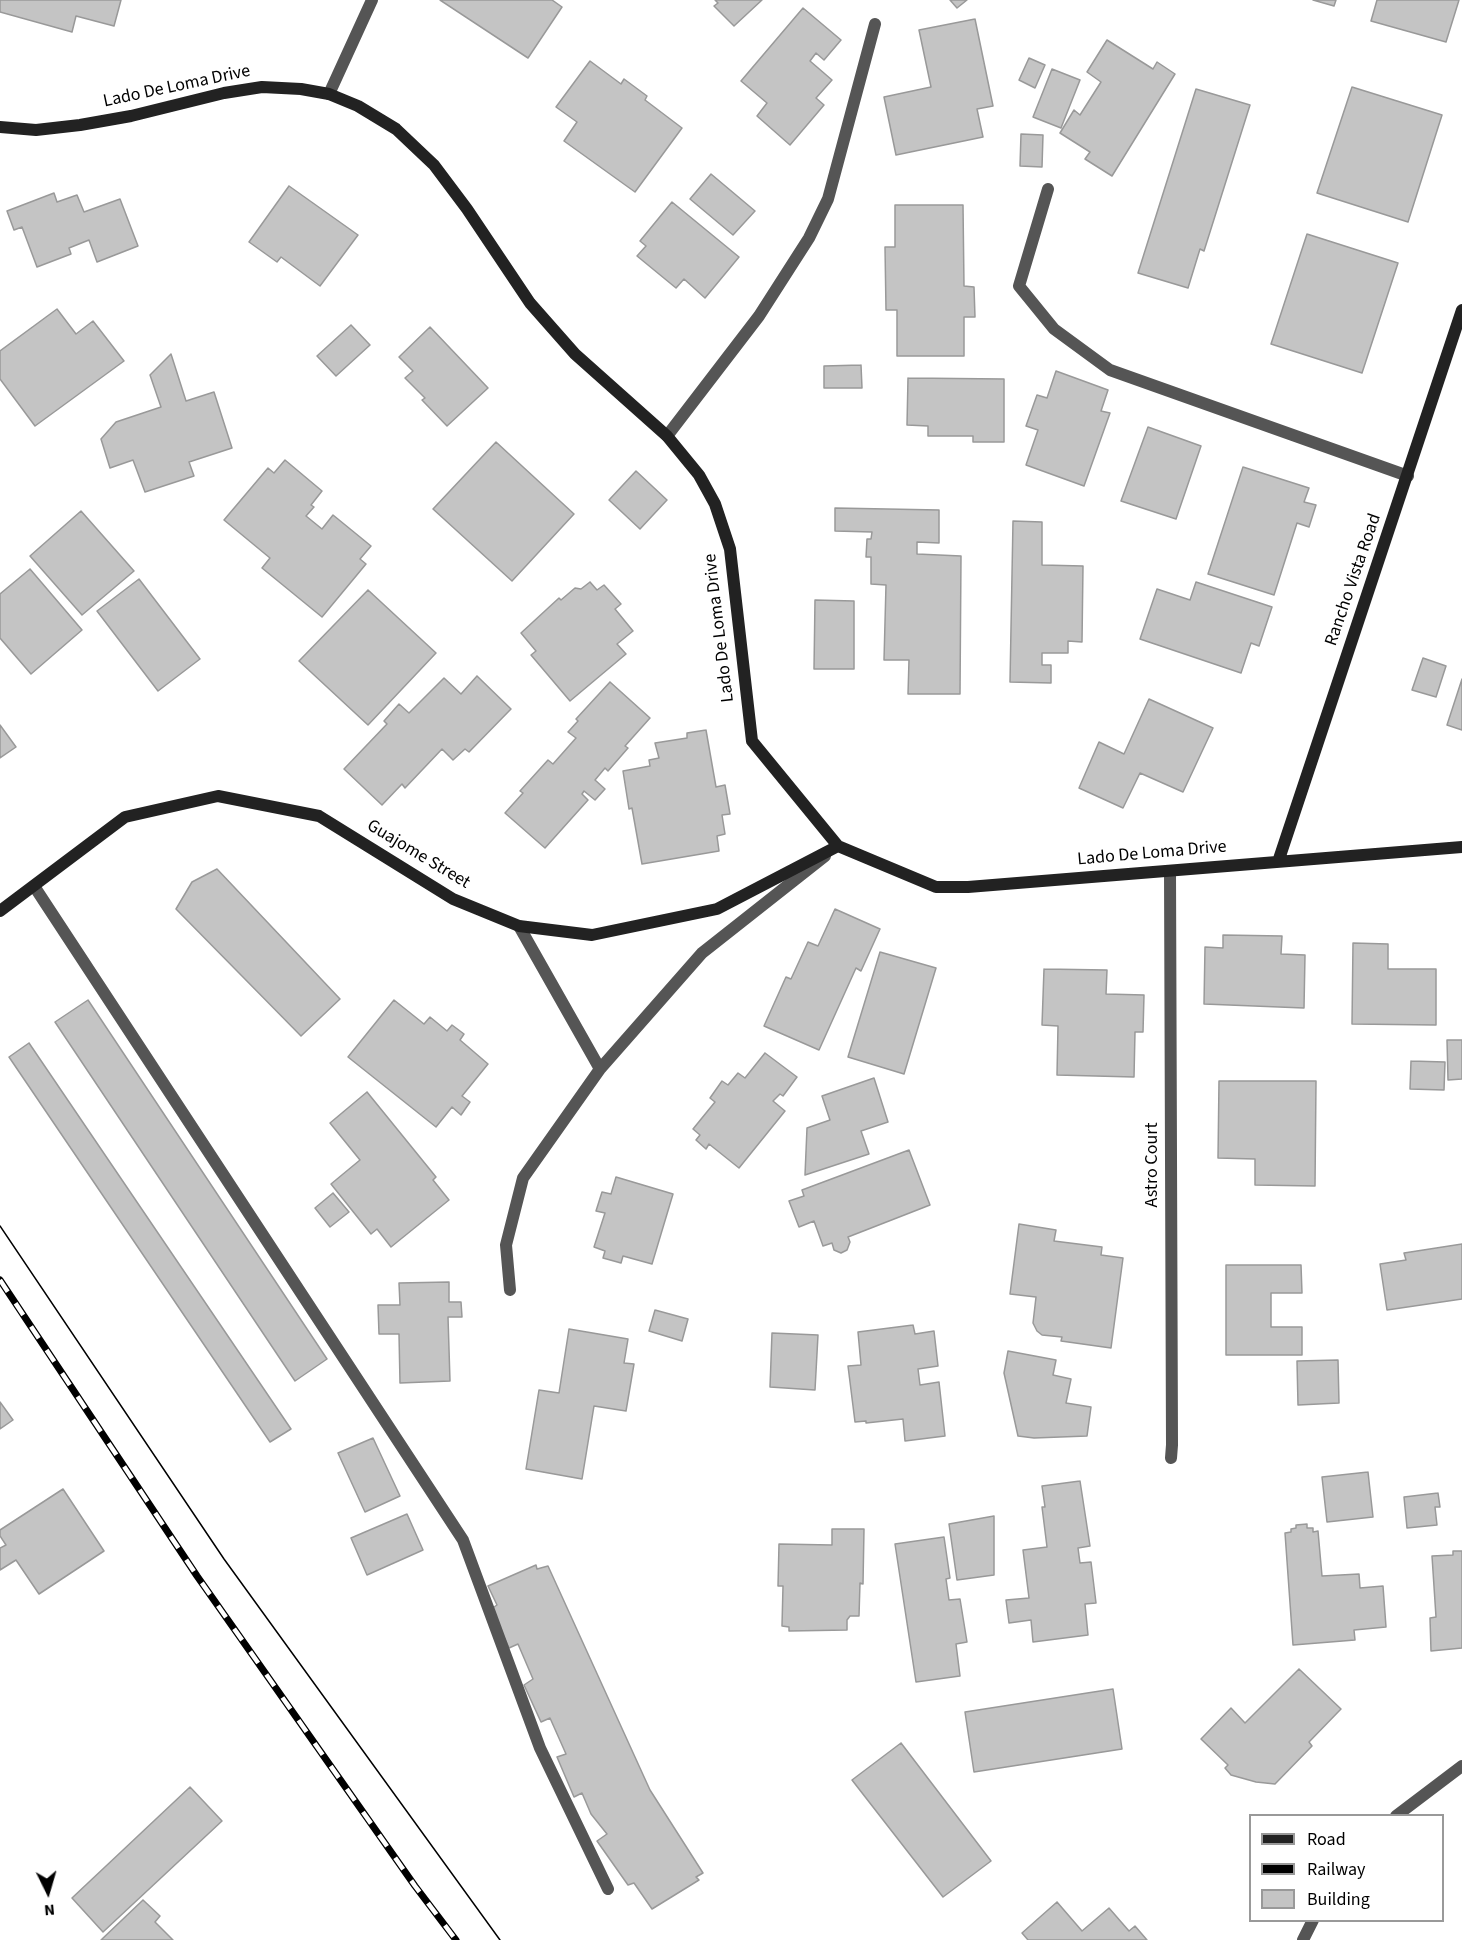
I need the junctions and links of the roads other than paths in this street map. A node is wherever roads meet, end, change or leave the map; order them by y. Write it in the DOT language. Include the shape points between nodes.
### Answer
graph roads {
  1 [pos="372,0"];
  2 [pos="875,24"];
  3 [pos="329,94"];
  4 [pos="0,127"];
  5 [pos="1048,189"];
  6 [pos="1462,310"];
  7 [pos="666,436"];
  8 [pos="1408,476"];
  9 [pos="838,846"];
  10 [pos="1462,847"];
  11 [pos="1278,862"];
  12 [pos="1170,871"];
  13 [pos="34,886"];
  14 [pos="0,911"];
  15 [pos="519,926"];
  16 [pos="600,1069"];
  17 [pos="510,1290"];
  18 [pos="1171,1458"];
  19 [pos="1462,1766"];
  20 [pos="1397,1814"];
  21 [pos="608,1889"];
  22 [pos="1312,1922"];
  23 [pos="1303,1940"];
  1 -- 3 [label="street"];
  2 -- 7 [label="street" via="828,200 809,238 759,316"];
  3 -- 4 [label="street, Lado De Loma Drive" via="262,87 80,125 36,130"];
  3 -- 7 [label="street, Lado De Loma Drive" via="396,129 434,165 530,303 575,354"];
  5 -- 8 [label="street" via="1019,286 1054,329 1110,370"];
  6 -- 8 [label="street, Rancho Vista Road"];
  7 -- 9 [label="street, Lado De Loma Drive" via="699,475 715,504 730,549 752,741"];
  8 -- 11 [label="street, Rancho Vista Road"];
  9 -- 12 [label="street, Lado De Loma Drive" via="936,886 968,887"];
  9 -- 15 [label="street, Guajome Street" via="717,909 592,935"];
  9 -- 16 [label="street" via="702,953"];
  10 -- 11 [label="street, Lado De Loma Drive"];
  11 -- 12 [label="street, Lado De Loma Drive"];
  12 -- 18 [label="street, Astro Court"];
  13 -- 14 [label="street, Guajome Street"];
  13 -- 15 [label="street, Guajome Street" via="125,817 218,796 320,816 453,899"];
  13 -- 21 [label="street" via="463,1540 540,1748"];
  15 -- 16 [label="street"];
  16 -- 17 [label="street" via="523,1178 506,1245"];
  19 -- 20 [label="street"];
  22 -- 23 [label="street"];
}
